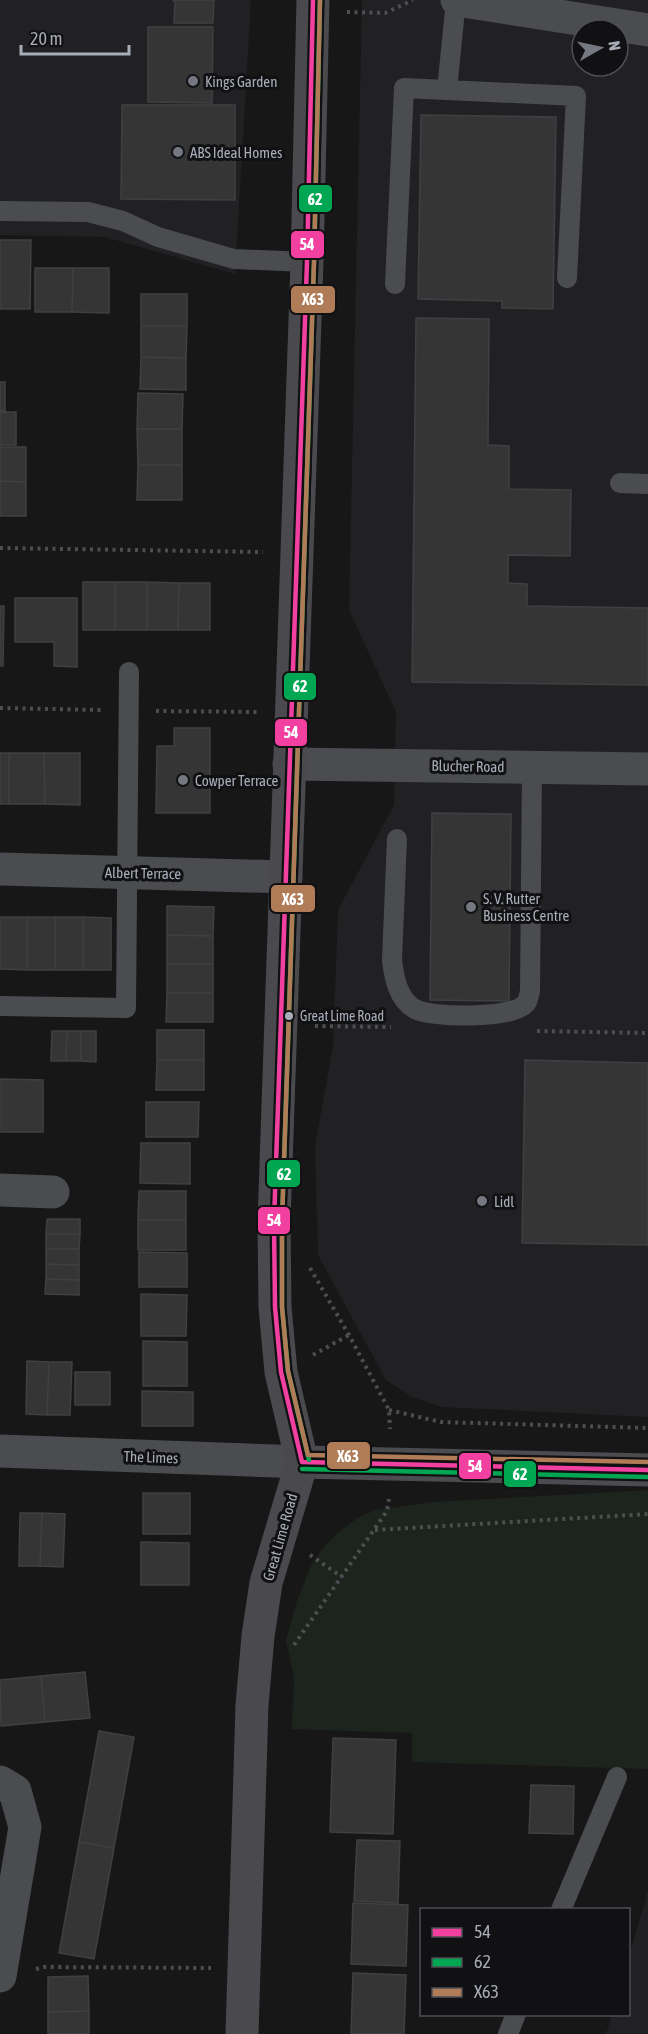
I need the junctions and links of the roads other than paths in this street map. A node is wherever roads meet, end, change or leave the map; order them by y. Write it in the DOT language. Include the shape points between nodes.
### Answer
graph roads {
  1 [pos="457,0"];
  2 [pos="313,5"];
  3 [pos="648,30"];
  4 [pos="447,90"];
  5 [pos="0,211"];
  6 [pos="307,262"];
  7 [pos="567,278"];
  8 [pos="395,284"];
  9 [pos="620,483"];
  10 [pos="648,484"];
  11 [pos="129,672"];
  12 [pos="289,764"];
  13 [pos="532,767"];
  14 [pos="648,769"];
  15 [pos="396,839"];
  16 [pos="0,869"];
  17 [pos="126,873"];
  18 [pos="286,877"];
  19 [pos="0,1006"];
  20 [pos="0,1190"];
  21 [pos="53,1192"];
  22 [pos="0,1451"];
  23 [pos="302,1462"];
  24 [pos="648,1470"];
  25 [pos="617,1777"];
  26 [pos="0,1782"];
  27 [pos="562,1908"];
  28 [pos="0,1976"];
  29 [pos="515,2016"];
  30 [pos="242,2034"];
  31 [pos="508,2034"];
  1 -- 3 [label="street"];
  1 -- 4 [label="lane"];
  2 -- 6 [label="main road, Great Lime Road"];
  4 -- 7 [label="lane" via="576,96"];
  4 -- 8 [label="lane" via="404,88"];
  5 -- 6 [label="lane" via="88,212 234,259"];
  6 -- 12 [label="main road, Great Lime Road"];
  9 -- 10 [label="lane"];
  11 -- 17 [label="lane"];
  12 -- 13 [label="street, Blucher Road"];
  12 -- 18 [label="main road, Great Lime Road"];
  13 -- 14 [label="street, Blucher Road"];
  13 -- 15 [label="lane" via="530,991 525,1004 511,1012 486,1016 431,1014 415,1010 402,997 392,960"];
  16 -- 17 [label="street, Albert Terrace"];
  17 -- 18 [label="street, Albert Terrace"];
  17 -- 19 [label="lane" via="126,1008"];
  18 -- 23 [label="main road, Great Lime Road" via="275,1307 281,1372"];
  20 -- 21 [label="street"];
  22 -- 23 [label="street, The Limes"];
  23 -- 24 [label="street, The Limes"];
  23 -- 30 [label="main road, Great Lime Road" via="266,1583 258,1636 252,1705"];
  25 -- 27 [label="lane"];
  26 -- 28 [label="street" via="15,1791 25,1827"];
  29 -- 31 [label="lane"];
}
